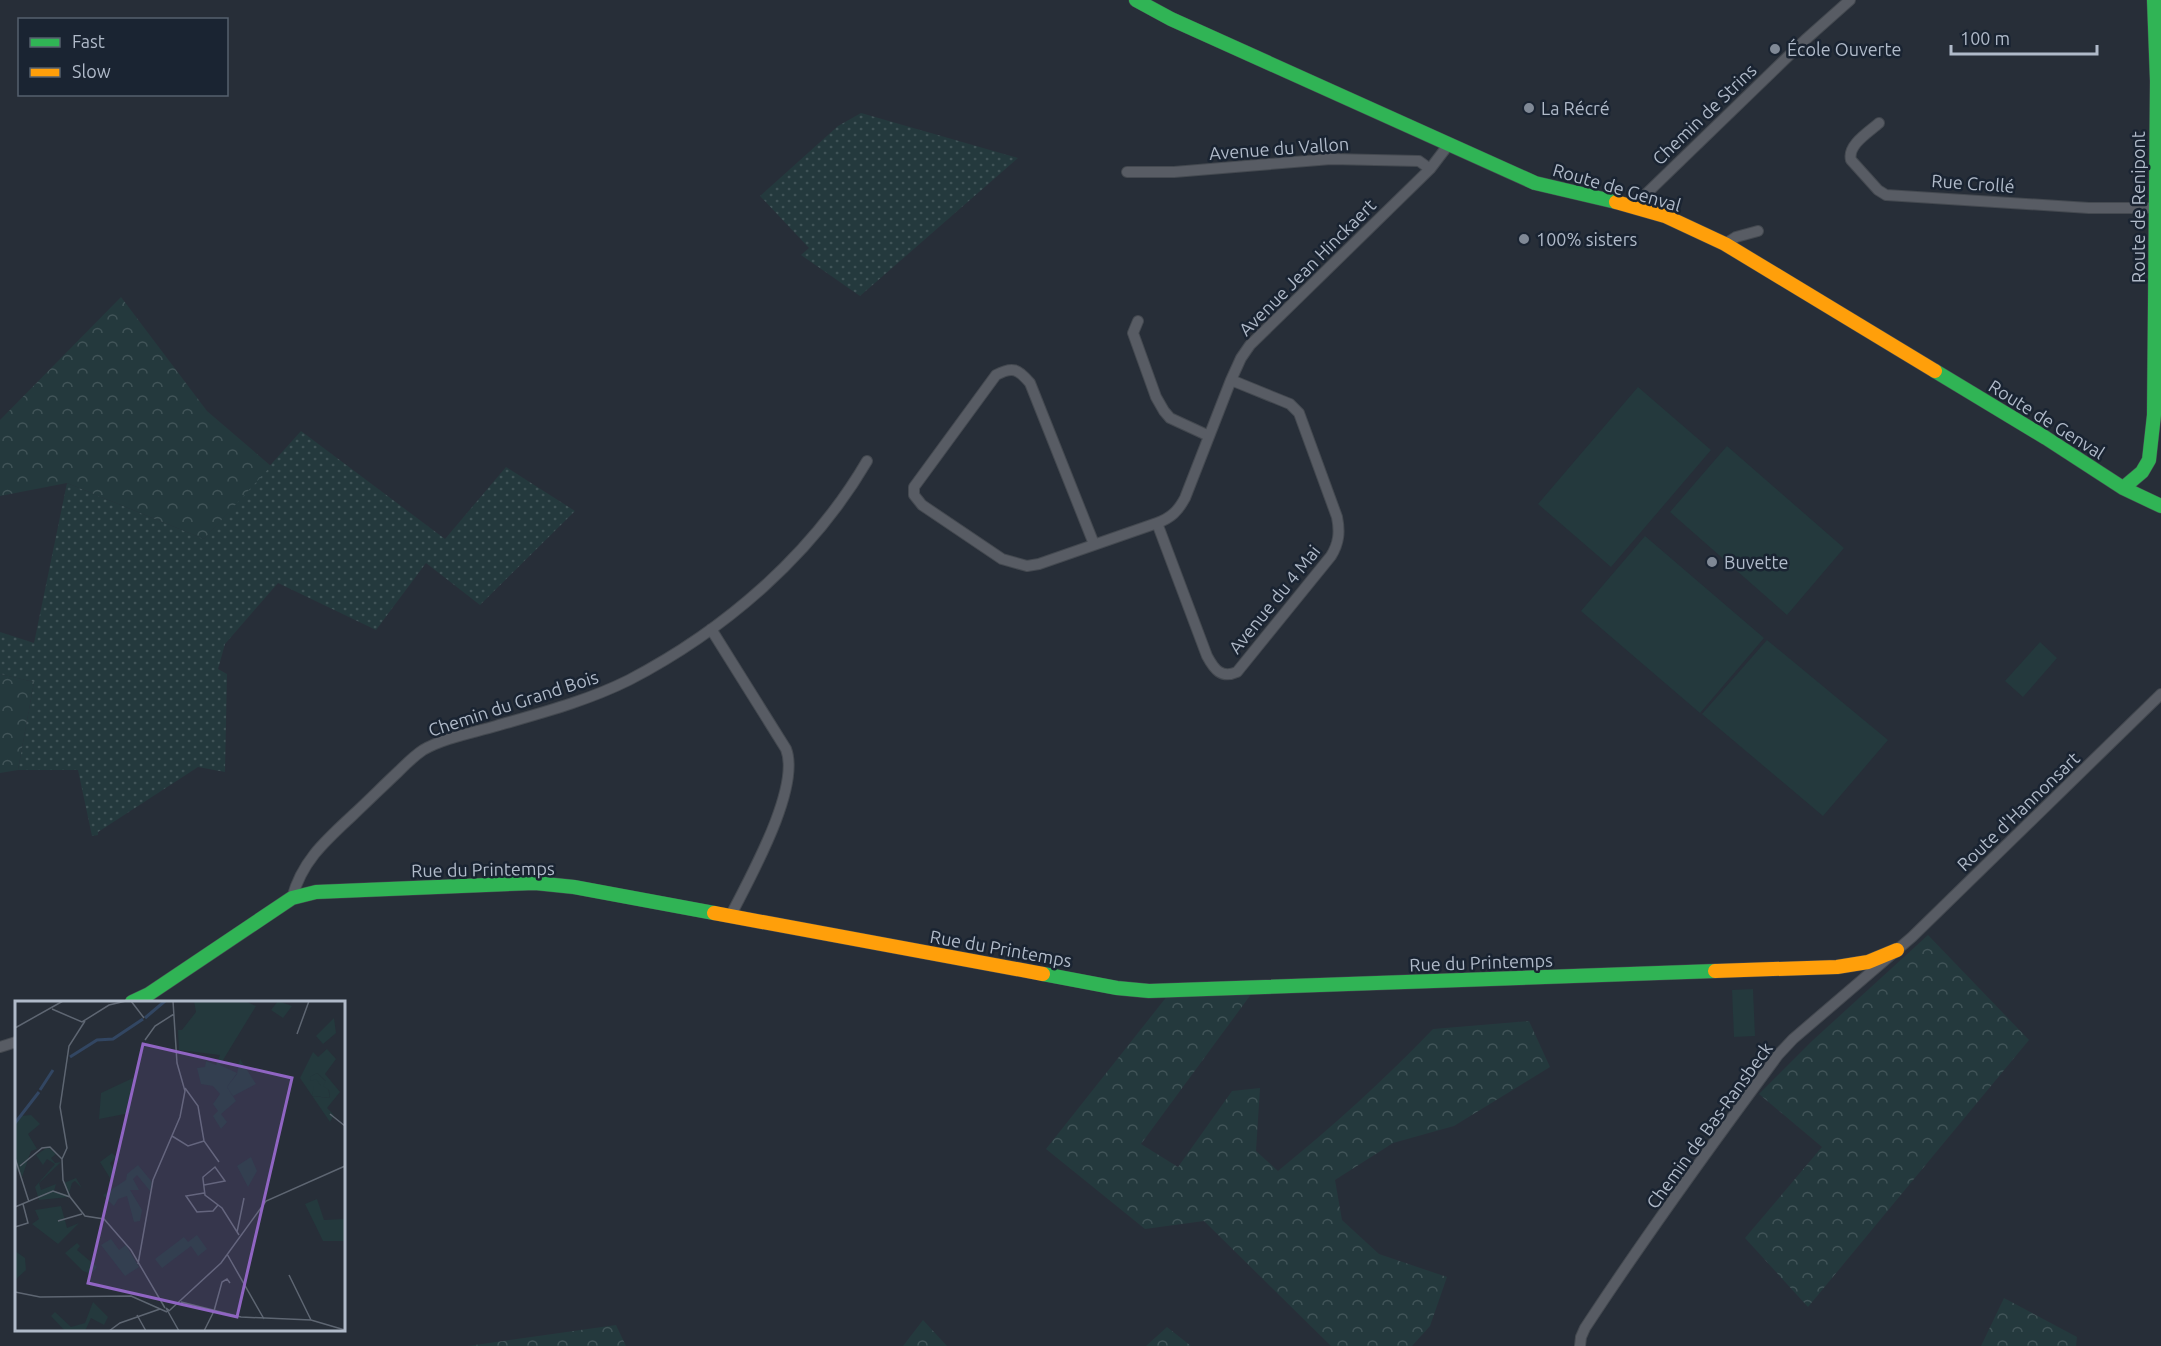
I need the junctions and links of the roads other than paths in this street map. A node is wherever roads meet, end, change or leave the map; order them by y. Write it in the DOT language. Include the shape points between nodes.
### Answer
graph roads {
  1 [pos="1136,0"];
  2 [pos="1850,0"];
  3 [pos="2154,0"];
  4 [pos="1879,123"];
  5 [pos="1449,144"];
  6 [pos="1430,169"];
  7 [pos="1127,172"];
  8 [pos="2158,205"];
  9 [pos="1642,209"];
  10 [pos="1758,231"];
  11 [pos="1725,244"];
  12 [pos="1138,321"];
  13 [pos="1231,380"];
  14 [pos="2154,415"];
  15 [pos="1209,436"];
  16 [pos="2161,442"];
  17 [pos="867,461"];
  18 [pos="2125,489"];
  19 [pos="2156,506"];
  20 [pos="2161,517"];
  21 [pos="1157,523"];
  22 [pos="1094,544"];
  23 [pos="711,629"];
  24 [pos="2161,694"];
  25 [pos="292,898"];
  26 [pos="731,915"];
  27 [pos="1897,950"];
  28 [pos="134,1001"];
  29 [pos="15,1042"];
  30 [pos="0,1047"];
  31 [pos="1580,1346"];
  1 -- 5 [label="street, Route de Genval"];
  2 -- 9 [label="street, Chemin de Strins" via="1647,193"];
  3 -- 8 [label="street, Route de Renipont"];
  4 -- 8 [label="street, Rue Crollé" via="1852,148 1850,155 1886,195 2089,208"];
  5 -- 6 [label="street, Avenue Jean Hinckaert"];
  5 -- 9 [label="street, Route de Genval" via="1535,183"];
  6 -- 7 [label="street, Avenue du Vallon" via="1419,160 1354,158"];
  6 -- 13 [label="street, Avenue Jean Hinckaert" via="1250,345"];
  8 -- 14 [label="street, Route de Renipont"];
  9 -- 11 [label="street, Route de Genval"];
  10 -- 11 [label="street"];
  11 -- 18 [label="street, Route de Genval"];
  12 -- 15 [label="street" via="1133,333 1159,404 1170,418"];
  13 -- 15 [label="street, Avenue Jean Hinckaert"];
  13 -- 21 [label="street, Avenue du 4 Mai" via="1290,404 1299,413 1338,517 1338,545 1237,672 1224,675 1216,671 1207,656"];
  14 -- 16 [label="street, Route de Renipont"];
  14 -- 18 [label="street, Route de Renipont" via="2148,463 2127,482"];
  15 -- 21 [label="street, Avenue Jean Hinckaert" via="1178,510"];
  17 -- 23 [label="street, Chemin du Grand Bois" via="846,495 799,554"];
  18 -- 19 [label="street, Route de Genval"];
  19 -- 20 [label="street, Route de Genval"];
  21 -- 22 [label="street, Avenue Jean Hinckaert"];
  22 -- 22 [label="street, Avenue Jean Hinckaert" via="1030,383 1015,370 996,375 918,479 914,495 922,505 1012,563 1039,564"];
  23 -- 25 [label="street, Chemin du Grand Bois" via="651,668 603,692 423,750 315,852 301,872"];
  23 -- 26 [label="street" via="789,758 786,785 773,827"];
  24 -- 27 [label="street, Route d'Hannonsart"];
  25 -- 26 [label="street, Rue du Printemps" via="316,892 554,883"];
  25 -- 28 [label="street, Rue du Printemps"];
  26 -- 27 [label="street, Rue du Printemps" via="1149,991 1837,967 1868,962"];
  27 -- 31 [label="street, Chemin de Bas-Ransbeck" via="1778,1055 1614,1285 1585,1328"];
  29 -- 30 [label="street"];
}
